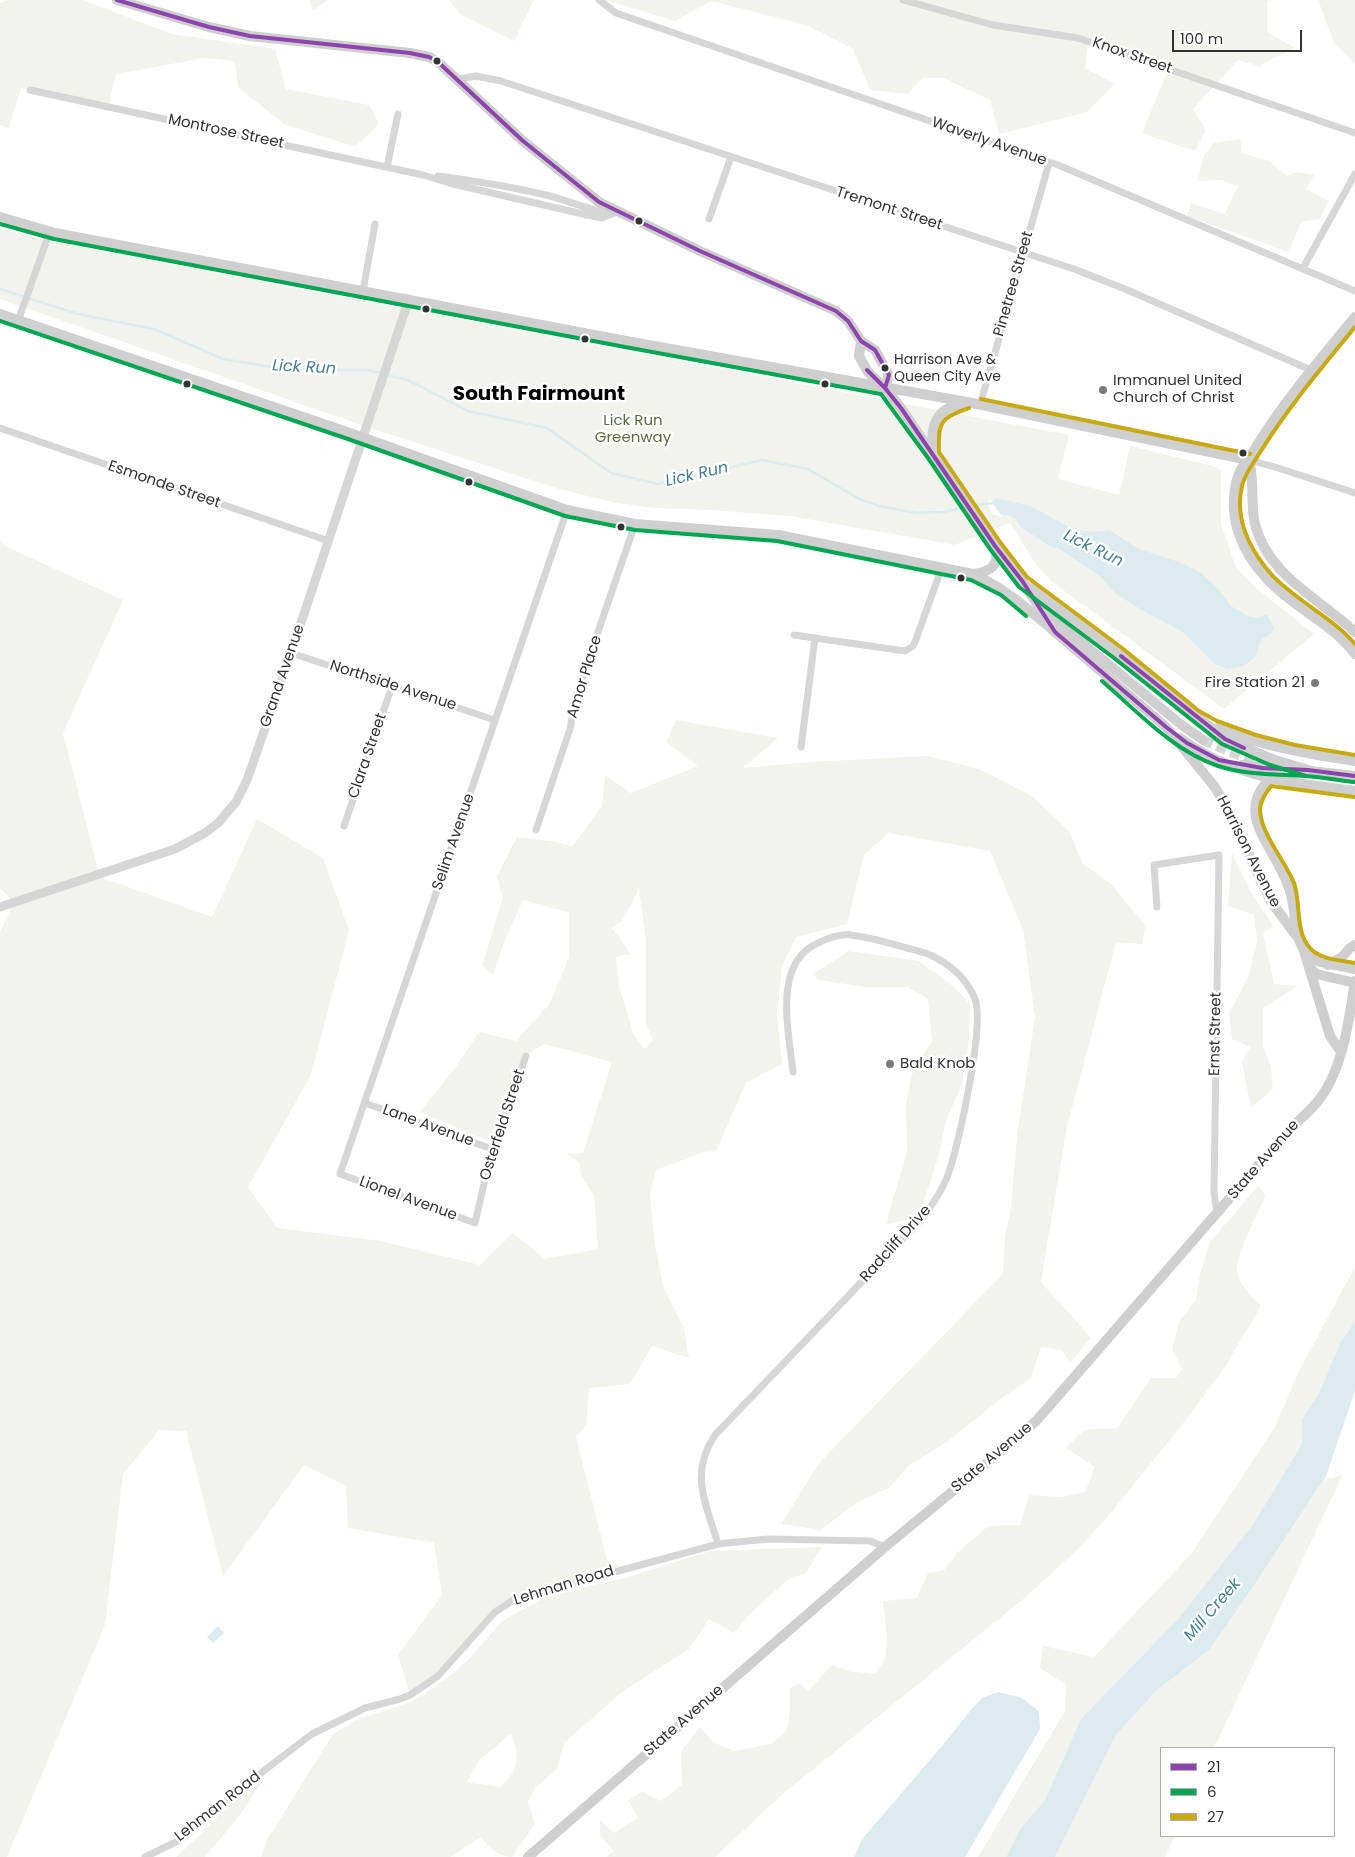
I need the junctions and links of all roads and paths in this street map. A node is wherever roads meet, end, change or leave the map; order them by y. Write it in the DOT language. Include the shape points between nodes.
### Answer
graph roads {
  1 [pos="117,0"];
  2 [pos="599,0"];
  3 [pos="903,0"];
  4 [pos="458,79"];
  5 [pos="30,90"];
  6 [pos="398,114"];
  7 [pos="1355,133"];
  8 [pos="730,158"];
  9 [pos="1049,163"];
  10 [pos="387,167"];
  11 [pos="1355,174"];
  12 [pos="617,212"];
  13 [pos="0,217"];
  14 [pos="709,219"];
  15 [pos="375,224"];
  16 [pos="50,231"];
  17 [pos="1023,253"];
  18 [pos="1303,268"];
  19 [pos="363,291"];
  20 [pos="1355,291"];
  21 [pos="409,299"];
  22 [pos="0,314"];
  23 [pos="1355,317"];
  24 [pos="18,321"];
  25 [pos="861,341"];
  26 [pos="1311,370"];
  27 [pos="885,388"];
  28 [pos="967,402"];
  29 [pos="980,405"];
  30 [pos="0,428"];
  31 [pos="362,438"];
  32 [pos="933,454"];
  33 [pos="1249,460"];
  34 [pos="1355,493"];
  35 [pos="567,510"];
  36 [pos="635,524"];
  37 [pos="329,541"];
  38 [pos="995,546"];
  39 [pos="942,567"];
  40 [pos="973,574"];
  41 [pos="1023,582"];
  42 [pos="1039,607"];
  43 [pos="1055,632"];
  44 [pos="1355,632"];
  45 [pos="794,635"];
  46 [pos="815,638"];
  47 [pos="291,653"];
  48 [pos="1355,654"];
  49 [pos="392,686"];
  50 [pos="495,720"];
  51 [pos="1166,727"];
  52 [pos="1213,728"];
  53 [pos="1204,740"];
  54 [pos="800,746"];
  55 [pos="1219,760"];
  56 [pos="1355,761"];
  57 [pos="1292,767"];
  58 [pos="1281,769"];
  59 [pos="1308,770"];
  60 [pos="1355,776"];
  61 [pos="1268,779"];
  62 [pos="1355,791"];
  63 [pos="344,826"];
  64 [pos="536,830"];
  65 [pos="0,907"];
  66 [pos="1157,907"];
  67 [pos="1298,938"];
  68 [pos="1355,945"];
  69 [pos="1304,951"];
  70 [pos="1328,965"];
  71 [pos="1310,967"];
  72 [pos="1355,969"];
  73 [pos="1355,982"];
  74 [pos="1341,1052"];
  75 [pos="526,1056"];
  76 [pos="793,1072"];
  77 [pos="364,1103"];
  78 [pos="492,1149"];
  79 [pos="340,1174"];
  80 [pos="1217,1213"];
  81 [pos="475,1223"];
  82 [pos="718,1544"];
  83 [pos="885,1547"];
  84 [pos="145,1857"];
  85 [pos="528,1857"];
  1 -- 4 [label="main road, Harrison Avenue" via="250,36 424,56 437,61"];
  2 -- 9 [label="street, Waverly Avenue" via="616,13"];
  3 -- 7 [label="street, Knox Street" via="993,25 1078,38"];
  4 -- 8 [label="street, Tremont Street" via="476,76 501,81"];
  4 -- 12 [label="main road, Harrison Avenue" via="544,159"];
  5 -- 10 [label="street, Montrose Street"];
  6 -- 10 [label="street"];
  8 -- 14 [label="street"];
  8 -- 17 [label="street, Tremont Street"];
  9 -- 17 [label="street, Pinetree Street"];
  9 -- 18 [label="street, Waverly Avenue"];
  10 -- 12 [label="street, Montrose Street" via="587,216 602,218"];
  11 -- 18 [label="street"];
  12 -- 25 [label="main road, Harrison Avenue" via="836,311 848,321"];
  13 -- 16 [label="main road"];
  15 -- 19 [label="street"];
  16 -- 19 [label="main road"];
  16 -- 24 [label="street"];
  17 -- 26 [label="street, Tremont Street" via="1100,279"];
  17 -- 29 [label="street, Pinetree Street"];
  18 -- 20 [label="street, Waverly Avenue"];
  19 -- 21 [label="main road"];
  21 -- 27 [label="main road"];
  21 -- 31 [label="street, Grand Avenue"];
  22 -- 24 [label="main road"];
  23 -- 26 [label="main road"];
  24 -- 31 [label="main road"];
  25 -- 27 [label="main road, Harrison Avenue" via="860,356 868,372"];
  25 -- 27 [label="main road, Harrison Avenue" via="875,350 889,375"];
  26 -- 33 [label="main road"];
  27 -- 28 [label="main road"];
  27 -- 32 [label="main road, Harrison Avenue"];
  28 -- 29 [label="main road"];
  28 -- 32 [label="main road" via="947,409 936,419 932,435"];
  29 -- 33 [label="main road"];
  30 -- 37 [label="street, Esmonde Street"];
  31 -- 35 [label="main road"];
  31 -- 37 [label="street, Grand Avenue"];
  32 -- 38 [label="main road, Harrison Avenue"];
  33 -- 34 [label="street"];
  33 -- 44 [label="main road" via="1254,517 1268,555 1282,573"];
  33 -- 48 [label="main road" via="1240,470 1233,505 1236,528 1244,550 1277,589"];
  35 -- 36 [label="main road"];
  35 -- 50 [label="street, Selim Avenue"];
  36 -- 39 [label="main road" via="778,535"];
  36 -- 64 [label="street, Amor Place" via="576,696 570,729"];
  37 -- 47 [label="street, Grand Avenue"];
  38 -- 40 [label="main road" via="997,557 994,566 986,572"];
  38 -- 41 [label="main road, Harrison Avenue"];
  39 -- 40 [label="main road"];
  39 -- 46 [label="street" via="915,642 909,649 901,651"];
  40 -- 43 [label="main road" via="1007,592"];
  41 -- 42 [label="main road, Harrison Avenue"];
  41 -- 52 [label="main road"];
  42 -- 43 [label="main road, Harrison Avenue"];
  42 -- 53 [label="main road"];
  43 -- 51 [label="main road, Harrison Avenue"];
  45 -- 46 [label="street"];
  46 -- 54 [label="street"];
  47 -- 49 [label="street, Northside Avenue"];
  47 -- 65 [label="street, Grand Avenue" via="247,780 236,802 218,823 176,849"];
  49 -- 50 [label="street, Northside Avenue"];
  49 -- 63 [label="street, Clara Street"];
  50 -- 77 [label="street, Selim Avenue"];
  51 -- 55 [label="main road"];
  51 -- 67 [label="main road, Harrison Avenue" via="1214,786 1270,900"];
  52 -- 56 [label="main road" via="1294,751"];
  52 -- 59 [label="main road" via="1242,748"];
  55 -- 58 [label="main road"];
  55 -- 61 [label="main road"];
  57 -- 60 [label="main road"];
  58 -- 59 [label="main road"];
  58 -- 61 [label="main road"];
  59 -- 60 [label="main road"];
  61 -- 62 [label="main road"];
  61 -- 67 [label="main road" via="1254,809 1257,824 1289,888"];
  66 -- 80 [label="street, Ernst Street" via="1154,865 1219,855 1214,1192"];
  67 -- 69 [label="main road, Harrison Avenue"];
  68 -- 70 [label="main road"];
  69 -- 70 [label="main road"];
  69 -- 71 [label="main road, Harrison Avenue"];
  70 -- 72 [label="main road"];
  71 -- 73 [label="main road" via="1316,974"];
  71 -- 74 [label="main road, Harrison Avenue" via="1330,1036"];
  73 -- 74 [label="main road, State Avenue"];
  74 -- 80 [label="main road, State Avenue" via="1333,1075 1318,1101"];
  75 -- 78 [label="street, Osterfeld Street"];
  76 -- 82 [label="street, Radcliff Drive" via="787,983 799,957 809,946 850,935 926,953 958,974 976,1000 973,1065 949,1173 938,1195 920,1221 714,1435 708,1445 700,1469 700,1482"];
  77 -- 78 [label="street, Lane Avenue"];
  77 -- 79 [label="street, Selim Avenue"];
  78 -- 81 [label="street, Osterfeld Street"];
  79 -- 81 [label="street, Lionel Avenue"];
  80 -- 83 [label="main road, State Avenue" via="1037,1420"];
  82 -- 83 [label="street, Lehman Road" via="768,1539 870,1541"];
  82 -- 84 [label="street, Lehman Road" via="526,1595 504,1604 438,1676 410,1695 365,1708 312,1734 232,1795 194,1830"];
  83 -- 85 [label="main road, State Avenue"];
}
